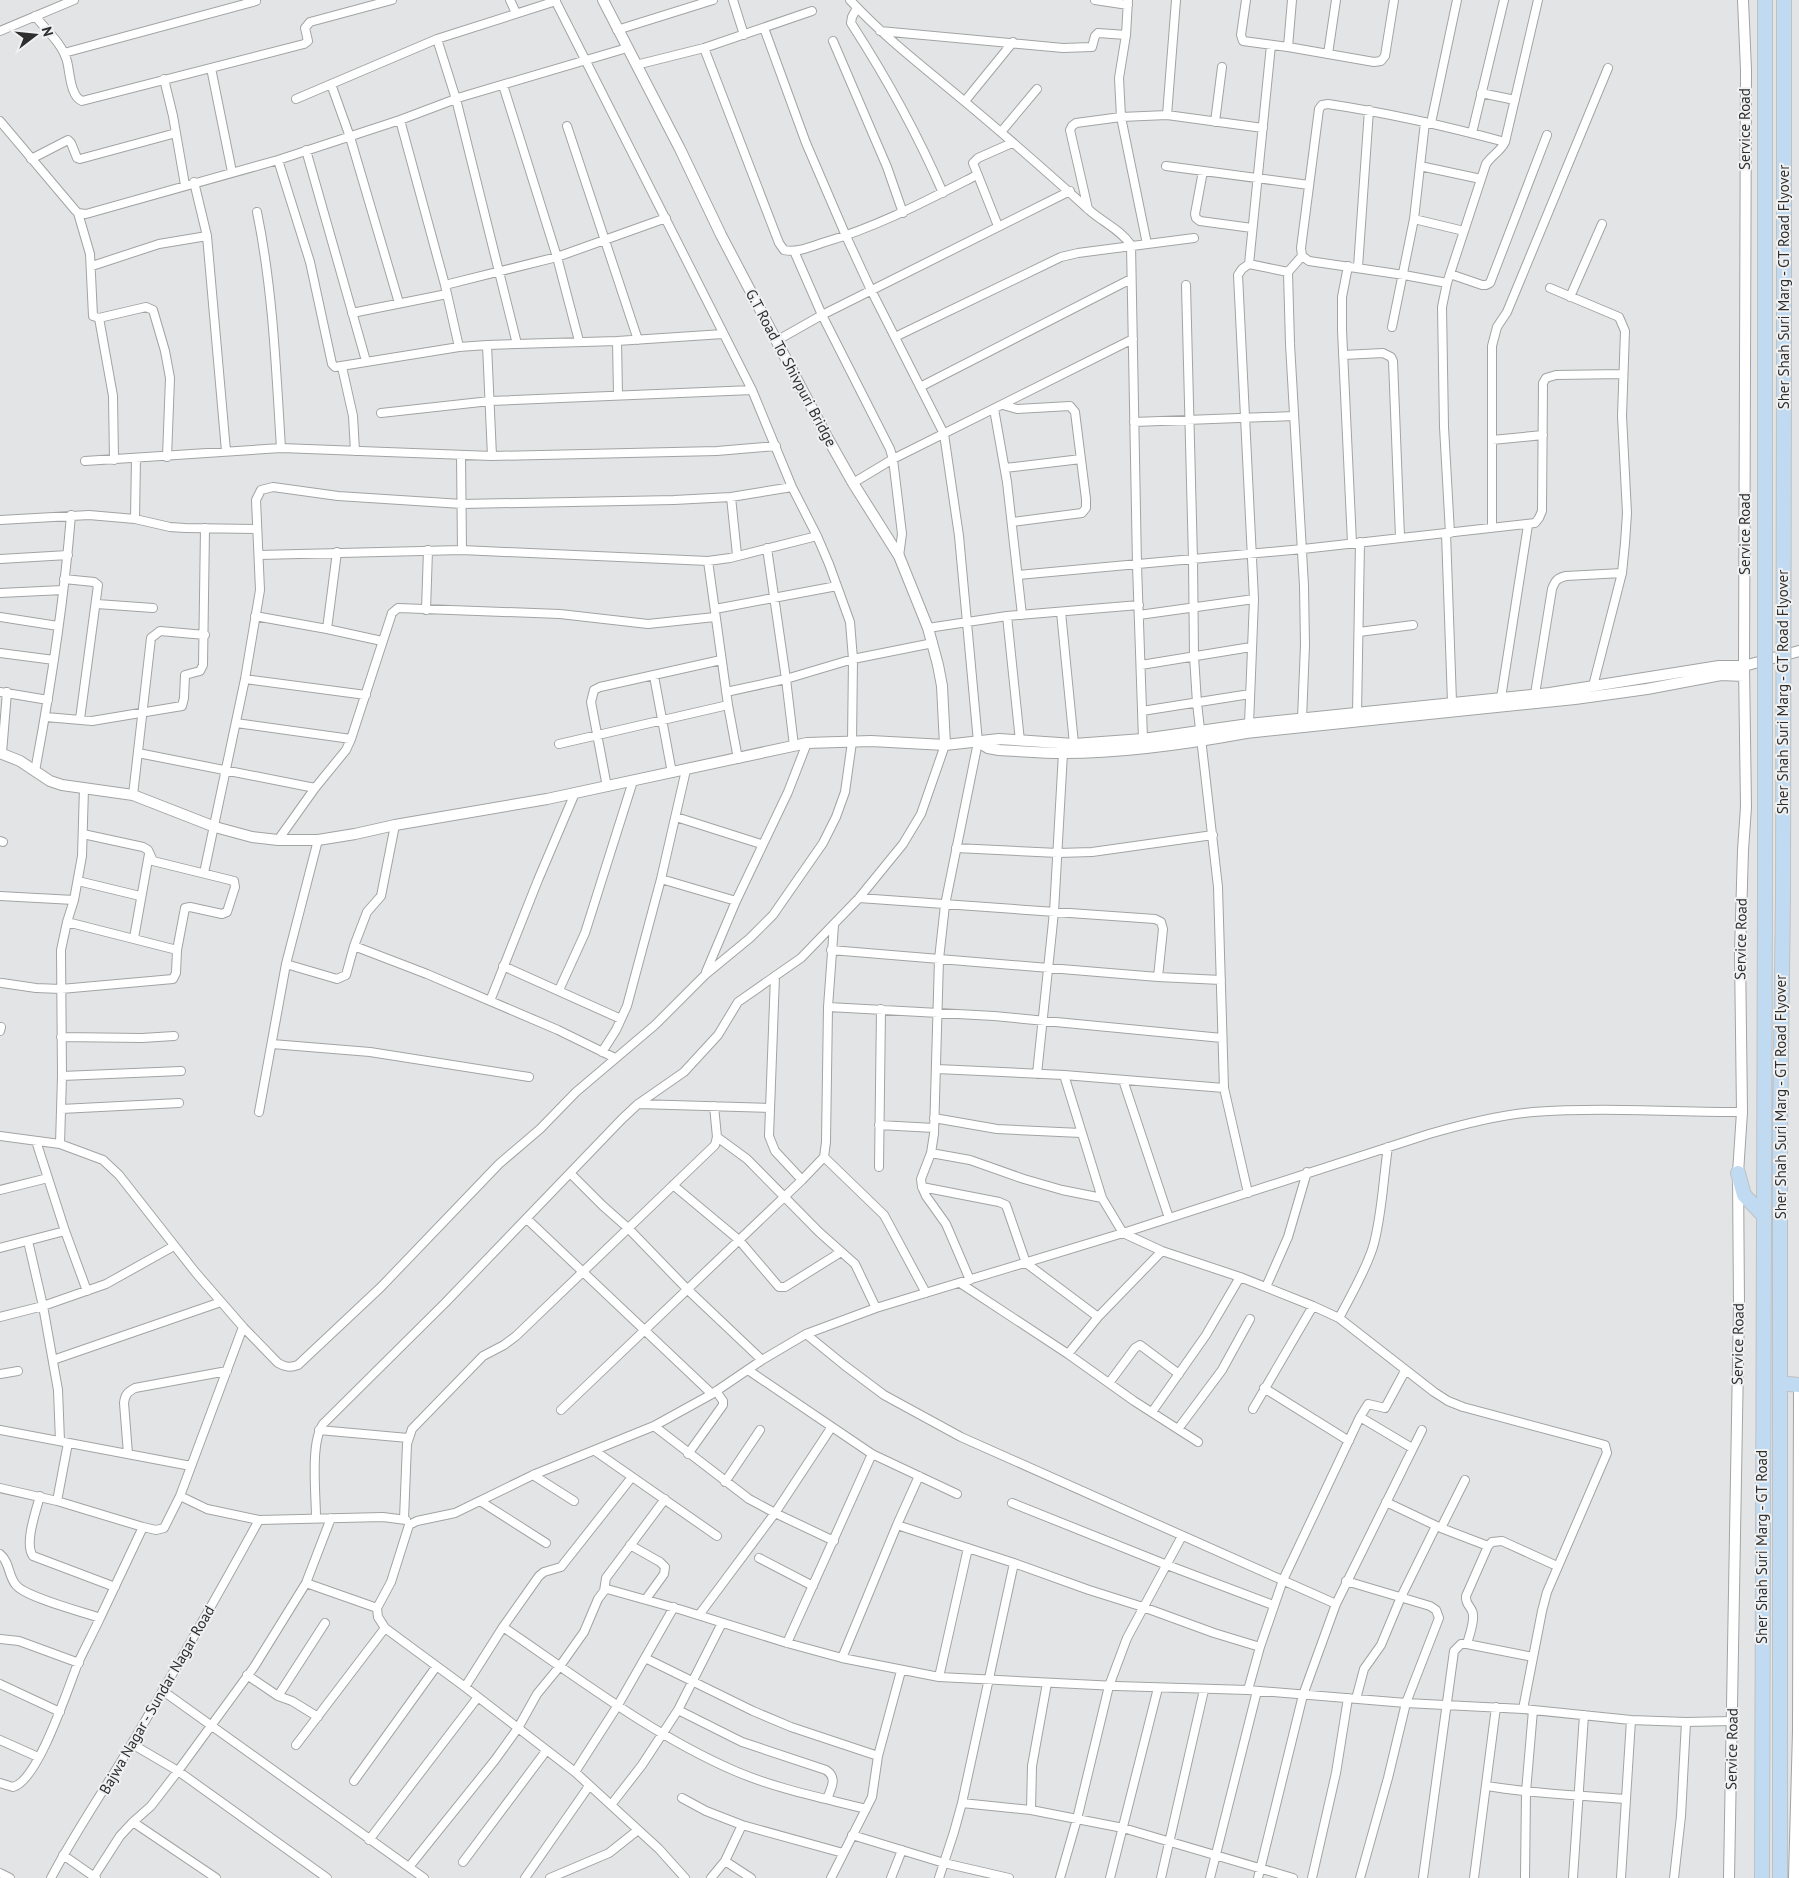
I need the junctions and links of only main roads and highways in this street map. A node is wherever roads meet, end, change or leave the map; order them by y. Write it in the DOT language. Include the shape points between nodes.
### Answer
graph roads {
  1 [pos="1765,0"];
  2 [pos="1784,0"];
  3 [pos="1738,1173"];
  4 [pos="1764,1216"];
  5 [pos="1780,1383"];
  6 [pos="1799,1384"];
  7 [pos="1762,1878"];
  8 [pos="1780,1878"];
  1 -- 4 [label="highway, Sher Shah Suri Marg - GT Road Flyover, bridge"];
  2 -- 5 [label="highway, Sher Shah Suri Marg - GT Road Flyover, bridge"];
  3 -- 4 [label="highway" via="1744,1195"];
  4 -- 7 [label="highway, Sher Shah Suri Marg - GT Road"];
  5 -- 6 [label="highway"];
  5 -- 8 [label="highway, Sher Shah Suri Marg - GT Road"];
}
